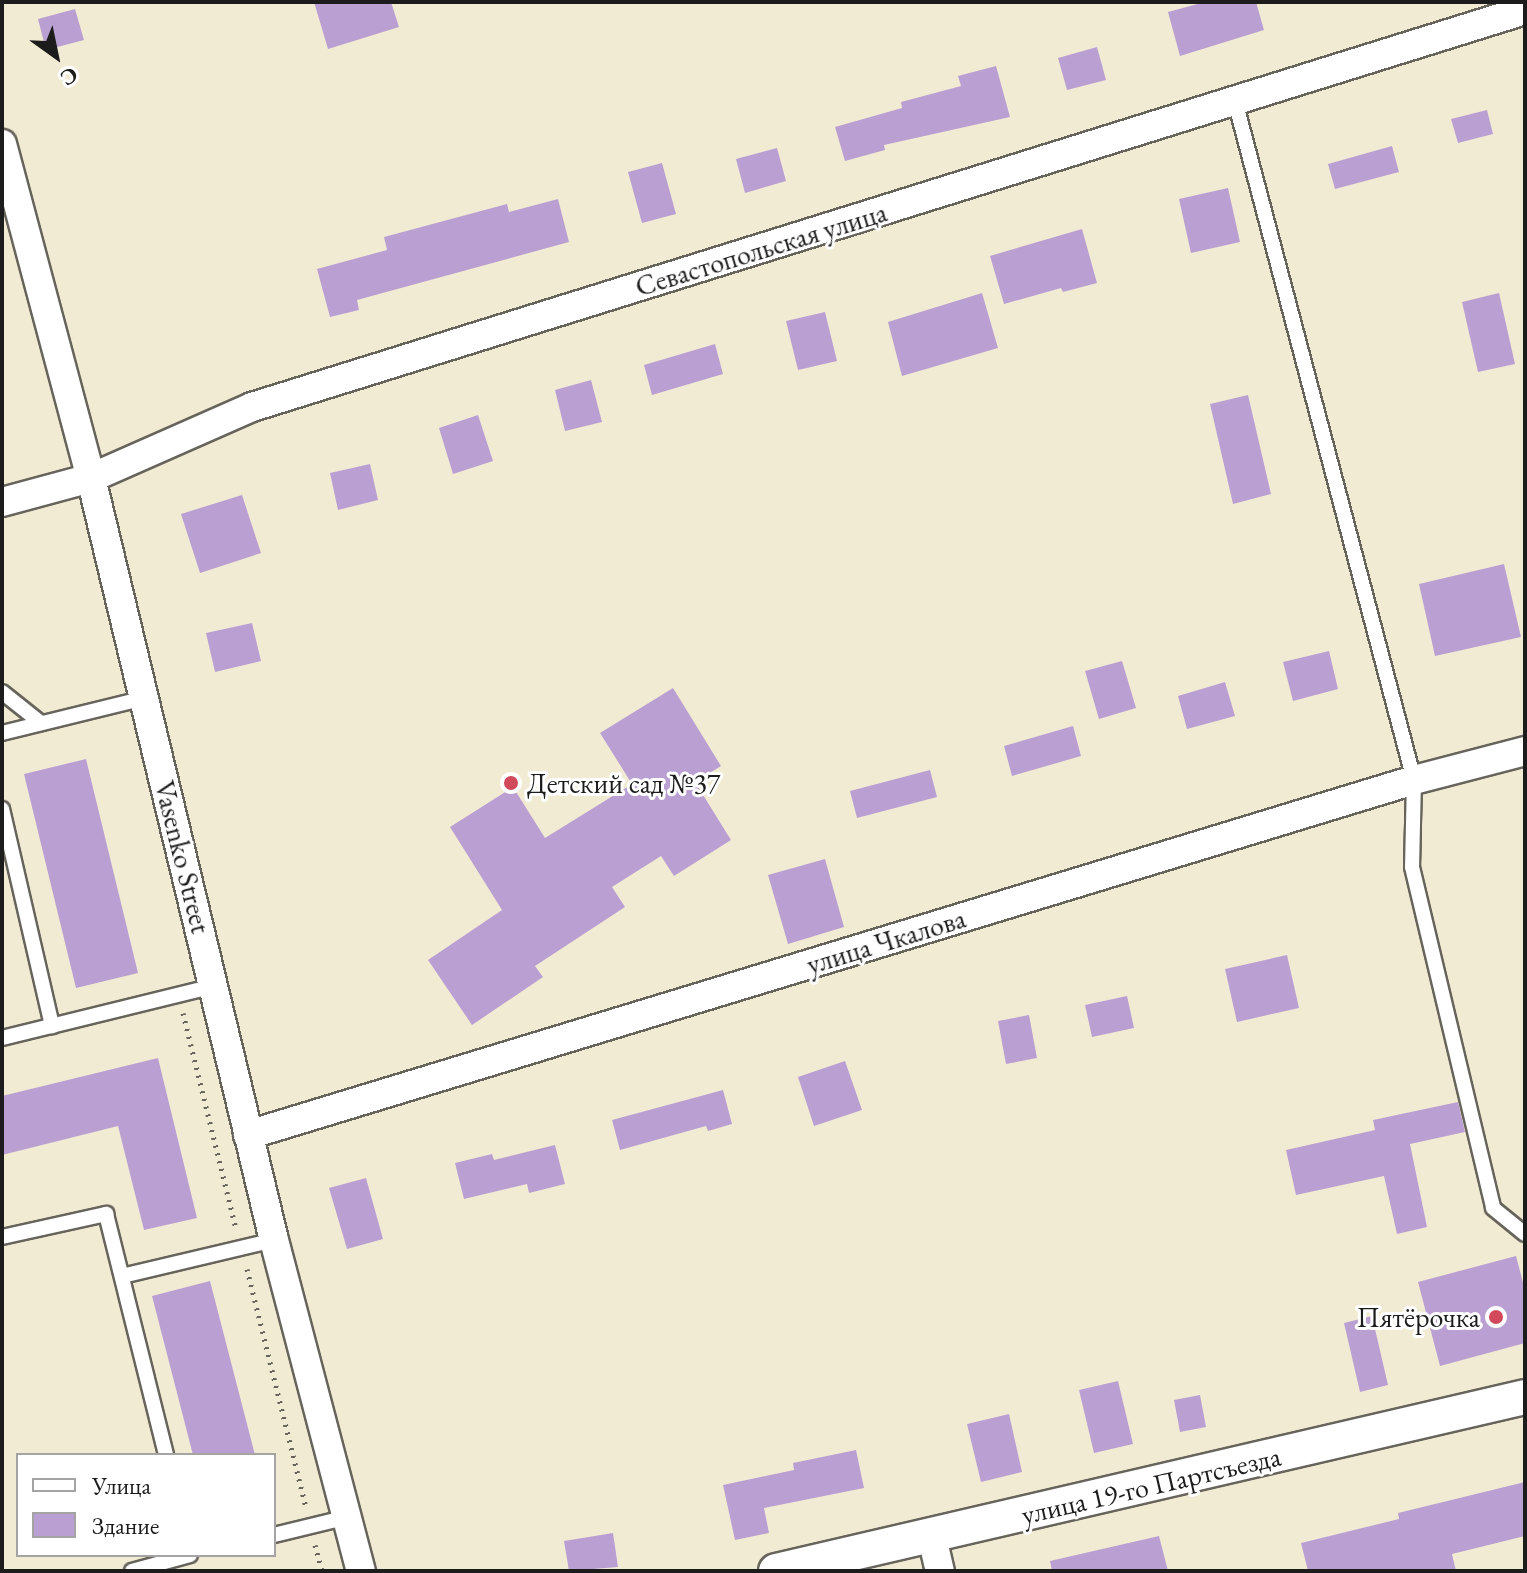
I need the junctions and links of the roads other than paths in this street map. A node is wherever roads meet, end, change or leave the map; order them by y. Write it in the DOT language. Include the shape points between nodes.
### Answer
graph roads {
  1 [pos="1525,10"];
  2 [pos="1235,101"];
  3 [pos="2,144"];
  4 [pos="91,478"];
  5 [pos="2,502"];
  6 [pos="2,692"];
  7 [pos="144,698"];
  8 [pos="41,723"];
  9 [pos="2,733"];
  10 [pos="1525,751"];
  11 [pos="1414,780"];
  12 [pos="2,809"];
  13 [pos="214,986"];
  14 [pos="52,1026"];
  15 [pos="2,1038"];
  16 [pos="248,1135"];
  17 [pos="1525,1234"];
  18 [pos="2,1237"];
  19 [pos="274,1240"];
  20 [pos="122,1276"];
  21 [pos="1525,1397"];
  22 [pos="166,1453"];
  23 [pos="348,1517"];
  24 [pos="276,1535"];
  25 [pos="932,1537"];
  26 [pos="183,1557"];
  27 [pos="827,1565"];
  28 [pos="132,1571"];
  29 [pos="361,1571"];
  30 [pos="776,1571"];
  31 [pos="940,1571"];
  1 -- 2 [label="street, Севастопольская улица"];
  2 -- 4 [label="street, Севастопольская улица" via="252,407"];
  2 -- 11 [label="lane"];
  3 -- 4 [label="street, Vasenko Street"];
  4 -- 5 [label="street, Севастопольская улица"];
  4 -- 7 [label="street, Vasenko Street"];
  6 -- 8 [label="lane"];
  7 -- 8 [label="lane"];
  7 -- 13 [label="street, Vasenko Street"];
  8 -- 9 [label="lane"];
  10 -- 11 [label="street, улица Чкалова"];
  11 -- 16 [label="street, улица Чкалова"];
  11 -- 17 [label="lane" via="1412,867 1493,1208"];
  12 -- 14 [label="lane"];
  13 -- 14 [label="lane"];
  13 -- 16 [label="street, Vasenko Street"];
  14 -- 15 [label="lane"];
  16 -- 19 [label="street, Vasenko Street"];
  18 -- 20 [label="lane" via="106,1214"];
  19 -- 20 [label="lane"];
  19 -- 23 [label="street, Vasenko Street"];
  20 -- 22 [label="lane"];
  21 -- 25 [label="street, улица 19-го Партсъезда"];
  23 -- 24 [label="lane"];
  23 -- 29 [label="street, Vasenko Street"];
  25 -- 27 [label="street, улица 19-го Партсъезда"];
  25 -- 31 [label="street"];
  26 -- 28 [label="lane"];
  27 -- 30 [label="street, улица 19-го Партсъезда"];
}
